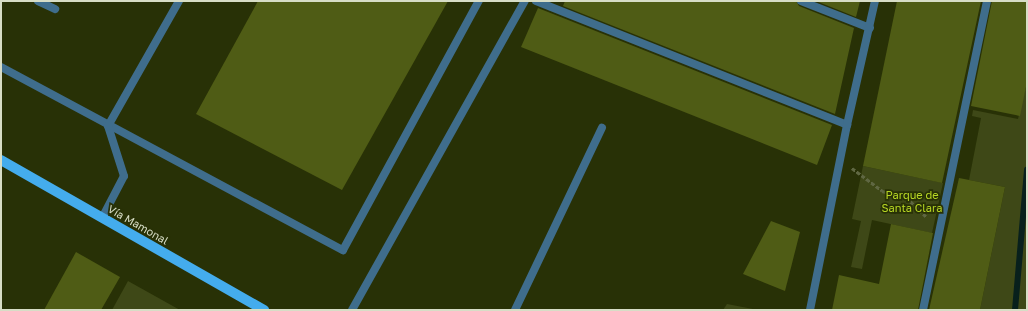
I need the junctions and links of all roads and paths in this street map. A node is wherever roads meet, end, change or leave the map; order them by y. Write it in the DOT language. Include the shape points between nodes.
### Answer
graph roads {
  1 [pos="38,1"];
  2 [pos="179,1"];
  3 [pos="479,1"];
  4 [pos="525,1"];
  5 [pos="536,1"];
  6 [pos="802,1"];
  7 [pos="876,1"];
  8 [pos="987,1"];
  9 [pos="55,9"];
  10 [pos="870,28"];
  11 [pos="1,66"];
  12 [pos="847,125"];
  13 [pos="108,126"];
  14 [pos="602,128"];
  15 [pos="1,160"];
  16 [pos="840,161"];
  17 [pos="102,218"];
  18 [pos="941,221"];
  19 [pos="264,310"];
  20 [pos="352,310"];
  21 [pos="515,310"];
  22 [pos="810,310"];
  23 [pos="923,310"];
  1 -- 9 [label="street"];
  2 -- 13 [label="street"];
  3 -- 13 [label="street" via="343,250"];
  4 -- 20 [label="street"];
  5 -- 12 [label="street"];
  6 -- 10 [label="street"];
  7 -- 10 [label="street"];
  8 -- 18 [label="street"];
  10 -- 12 [label="street"];
  11 -- 13 [label="street"];
  12 -- 16 [label="street"];
  13 -- 17 [label="street" via="124,176"];
  14 -- 21 [label="street"];
  15 -- 17 [label="main road, Vía Mamonal"];
  16 -- 18 [label="path" via="862,174 882,191 906,197 924,216"];
  16 -- 22 [label="street"];
  17 -- 19 [label="main road, Vía Mamonal"];
  18 -- 23 [label="street"];
}
